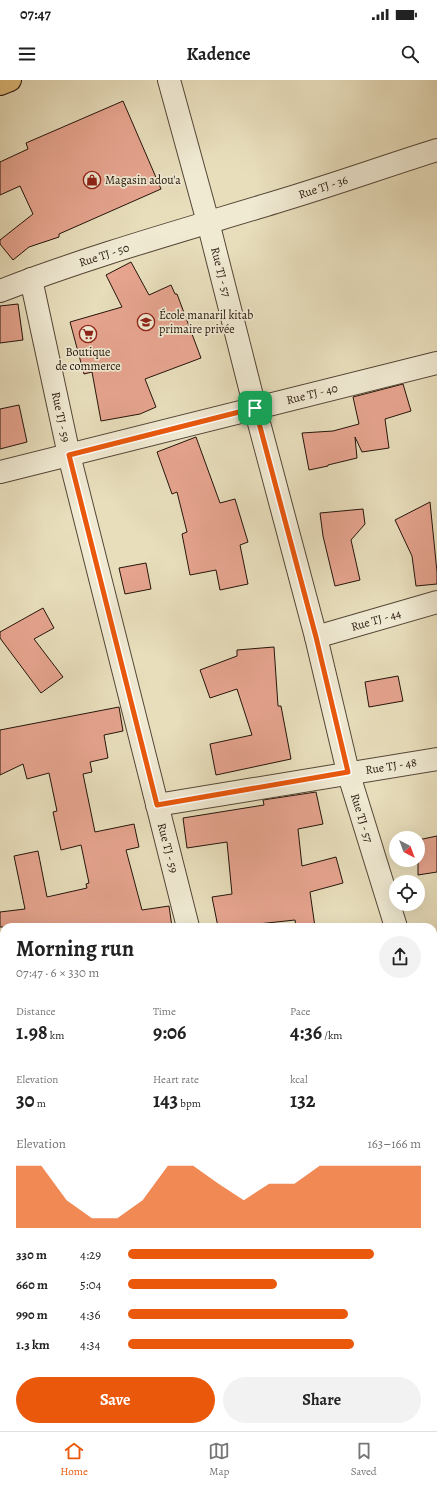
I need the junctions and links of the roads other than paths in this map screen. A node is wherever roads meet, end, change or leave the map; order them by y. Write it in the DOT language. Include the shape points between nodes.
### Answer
graph roads {
  1 [pos="10,80"];
  2 [pos="169,80"];
  3 [pos="0,84"];
  4 [pos="437,150"];
  5 [pos="208,222"];
  6 [pos="31,279"];
  7 [pos="0,290"];
  8 [pos="437,363"];
  9 [pos="255,408"];
  10 [pos="69,455"];
  11 [pos="0,472"];
  12 [pos="437,602"];
  13 [pos="316,637"];
  14 [pos="437,759"];
  15 [pos="348,772"];
  16 [pos="157,805"];
  17 [pos="187,923"];
  18 [pos="395,923"];
  1 -- 3 [label="main road"];
  2 -- 5 [label="street, Rue TJ - 57"];
  4 -- 5 [label="street, Rue TJ - 36"];
  5 -- 6 [label="street, Rue TJ - 50"];
  5 -- 9 [label="street, Rue TJ - 57"];
  6 -- 7 [label="street, Rue TJ - 50"];
  6 -- 10 [label="street, Rue TJ - 59"];
  8 -- 9 [label="street, Rue TJ - 40"];
  9 -- 10 [label="street, Rue TJ - 40"];
  9 -- 13 [label="street, Rue TJ - 57"];
  10 -- 11 [label="street, Rue TJ - 40"];
  10 -- 16 [label="street, Rue TJ - 59"];
  12 -- 13 [label="street, Rue TJ - 44"];
  13 -- 15 [label="street, Rue TJ - 57"];
  14 -- 15 [label="street, Rue TJ - 48"];
  15 -- 16 [label="street, Rue TJ - 48"];
  15 -- 18 [label="street, Rue TJ - 57"];
  16 -- 17 [label="street, Rue TJ - 59"];
}
